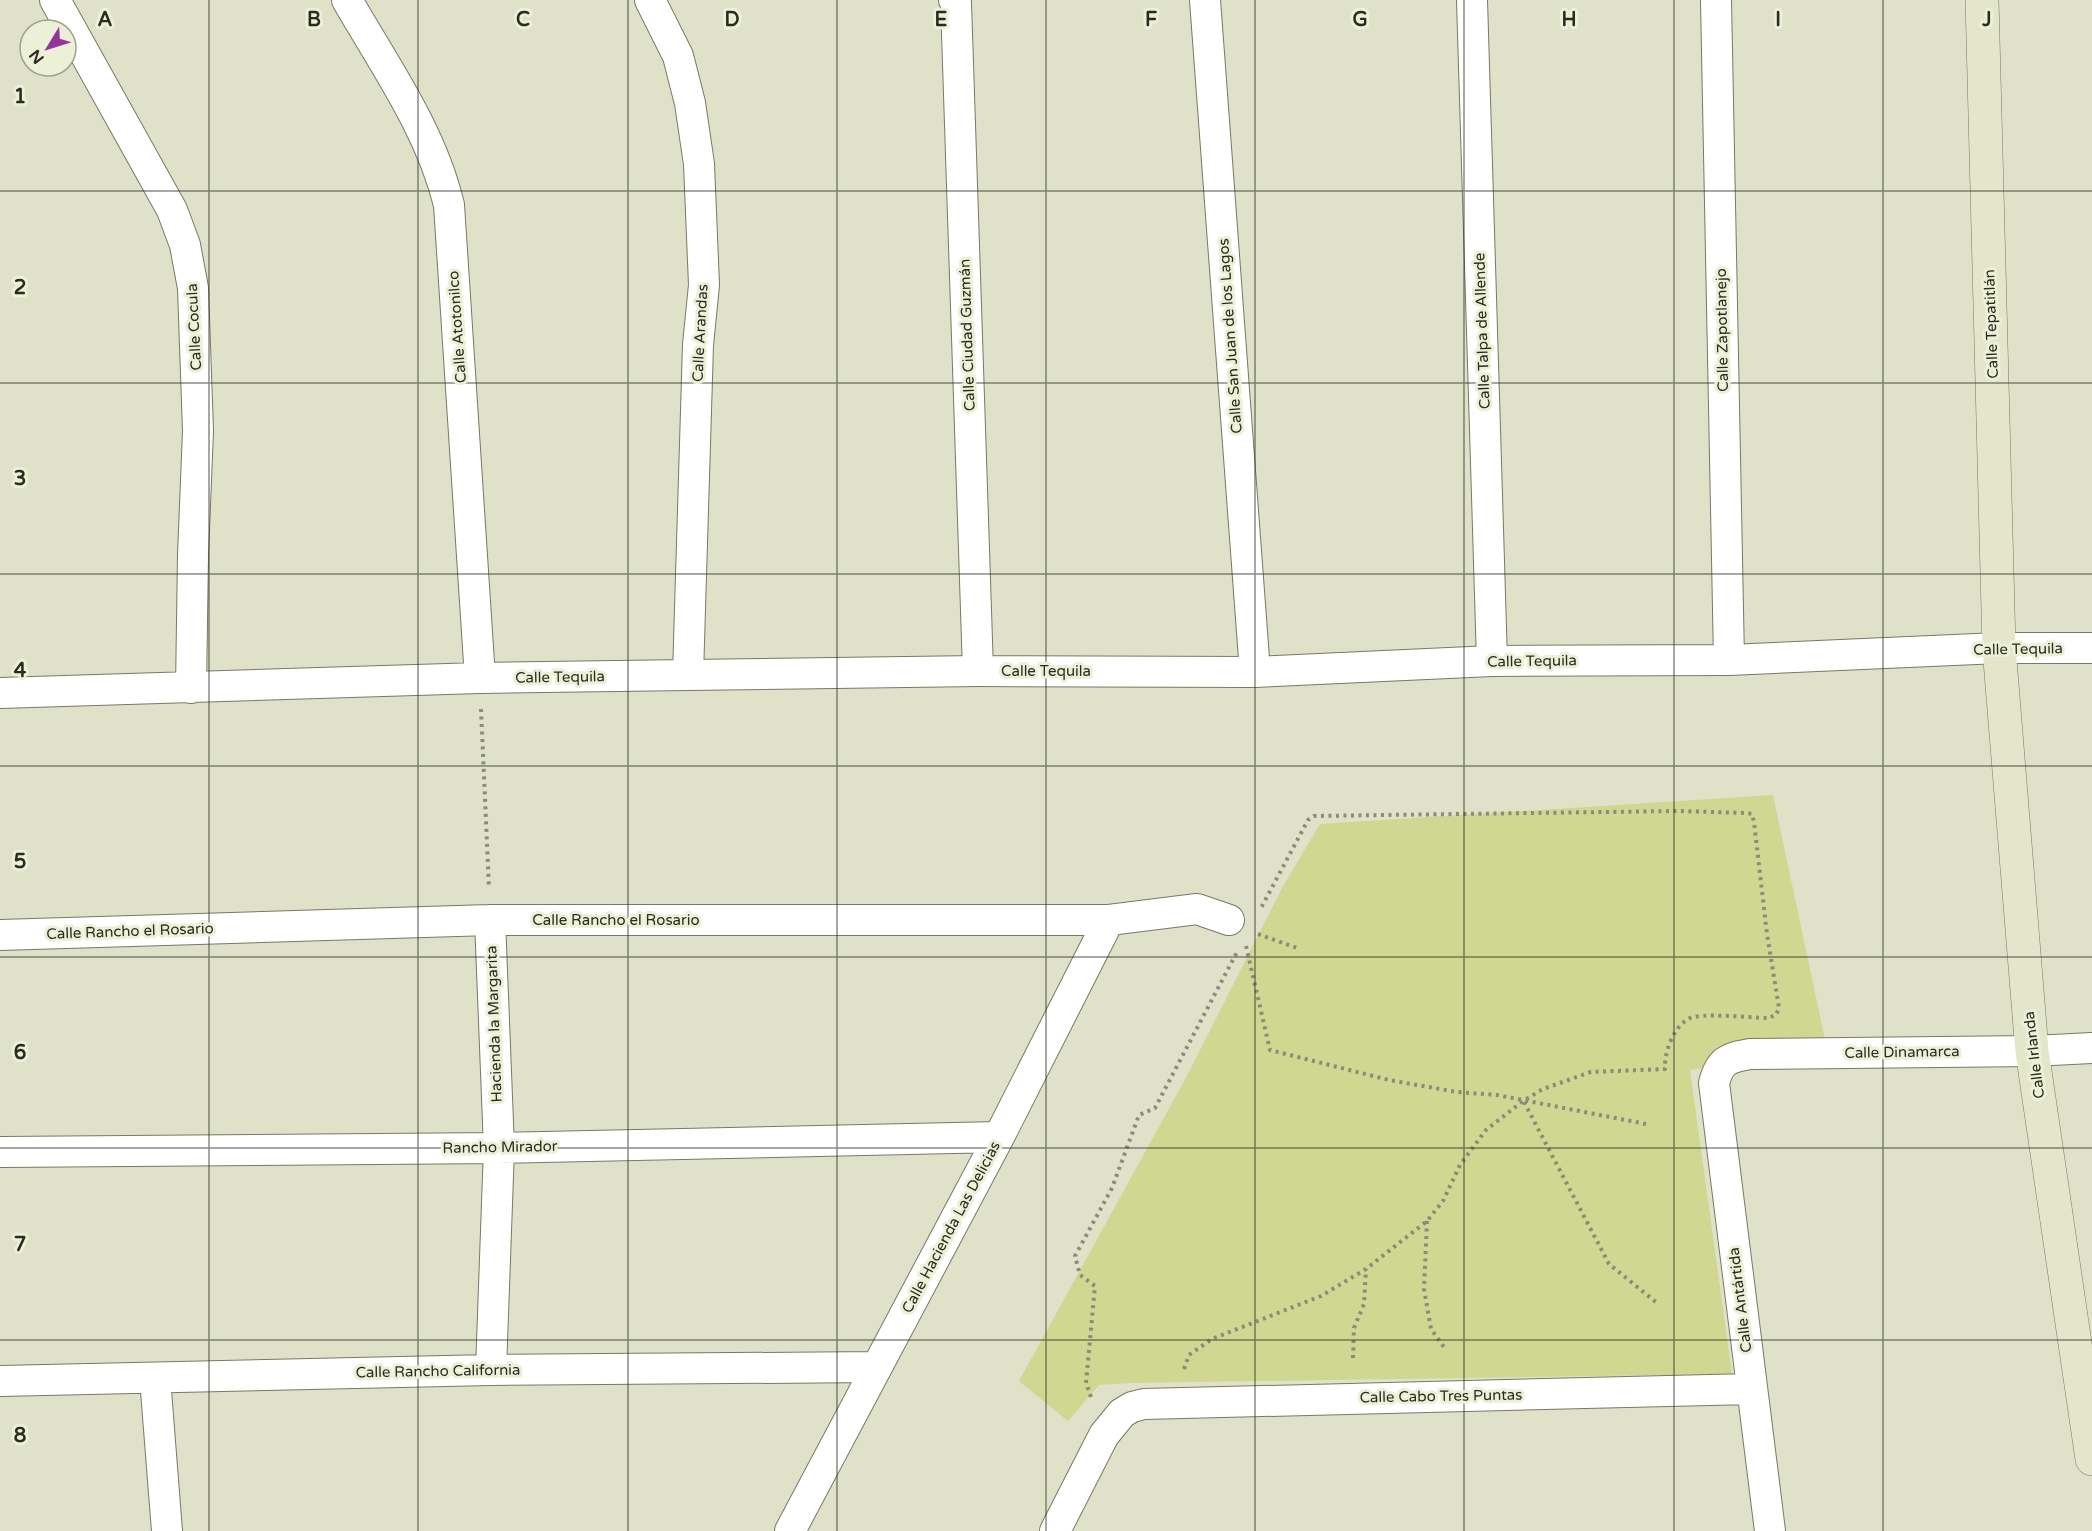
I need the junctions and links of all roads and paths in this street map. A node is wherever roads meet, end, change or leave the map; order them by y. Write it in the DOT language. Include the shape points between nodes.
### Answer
graph roads {
  1 [pos="55,0"];
  2 [pos="347,0"];
  3 [pos="650,0"];
  4 [pos="1205,0"];
  5 [pos="1472,0"];
  6 [pos="1716,0"];
  7 [pos="1982,0"];
  8 [pos="958,1"];
  9 [pos="1999,648"];
  10 [pos="2092,648"];
  11 [pos="1729,660"];
  12 [pos="1492,661"];
  13 [pos="978,671"];
  14 [pos="1255,672"];
  15 [pos="688,675"];
  16 [pos="480,678"];
  17 [pos="191,688"];
  18 [pos="0,693"];
  19 [pos="1260,911"];
  20 [pos="490,920"];
  21 [pos="1109,920"];
  22 [pos="1239,925"];
  23 [pos="0,935"];
  24 [pos="1300,949"];
  25 [pos="2092,1048"];
  26 [pos="2032,1051"];
  27 [pos="1718,1070"];
  28 [pos="1523,1101"];
  29 [pos="1646,1124"];
  30 [pos="999,1137"];
  31 [pos="499,1148"];
  32 [pos="0,1152"];
  33 [pos="1426,1221"];
  34 [pos="1366,1269"];
  35 [pos="1657,1304"];
  36 [pos="1446,1350"];
  37 [pos="1353,1358"];
  38 [pos="876,1367"];
  39 [pos="491,1370"];
  40 [pos="155,1378"];
  41 [pos="0,1382"];
  42 [pos="1751,1389"];
  43 [pos="1175,1403"];
  44 [pos="1104,1435"];
  45 [pos="2092,1459"];
  46 [pos="166,1531"];
  47 [pos="790,1531"];
  48 [pos="1055,1531"];
  49 [pos="1770,1531"];
  1 -- 17 [label="street, Calle Cocula" via="172,210 185,245 193,288 198,431"];
  2 -- 16 [label="street, Calle Atotonilco" via="427,139 442,174 449,205"];
  3 -- 15 [label="street, Calle Arandas" via="678,56 699,164 704,285 698,345"];
  4 -- 14 [label="street, Calle San Juan de los Lagos"];
  5 -- 12 [label="street, Calle Talpa de Allende"];
  6 -- 11 [label="street, Calle Zapotlanejo"];
  7 -- 9 [label="street, Calle Tepatitlán"];
  8 -- 13 [label="street, Calle Ciudad Guzmán"];
  9 -- 10 [label="street, Calle Tequila"];
  9 -- 11 [label="street, Calle Tequila"];
  9 -- 26 [label="street, Calle Irlanda"];
  11 -- 12 [label="street, Calle Tequila"];
  12 -- 14 [label="street, Calle Tequila"];
  13 -- 14 [label="street, Calle Tequila"];
  13 -- 15 [label="street, Calle Tequila"];
  15 -- 16 [label="street, Calle Tequila"];
  16 -- 17 [label="street, Calle Tequila"];
  16 -- 20 [label="path"];
  17 -- 18 [label="street, Calle Tequila"];
  19 -- 28 [label="path" via="1308,820 1314,816 1677,811 1752,814 1779,1008 1776,1015 1688,1019 1671,1038 1665,1069 1591,1072 1543,1089"];
  20 -- 21 [label="street, Calle Rancho el Rosario"];
  20 -- 23 [label="street, Calle Rancho el Rosario"];
  20 -- 31 [label="street, Hacienda la Margarita"];
  21 -- 22 [label="street, Calle Rancho el Rosario" via="1197,909"];
  21 -- 30 [label="street, Calle Hacienda Las Delicias"];
  22 -- 24 [label="path"];
  25 -- 26 [label="street, Calle Dinamarca"];
  26 -- 27 [label="street, Calle Dinamarca" via="1750,1054 1728,1058"];
  26 -- 45 [label="street, Calle Irlanda"];
  27 -- 42 [label="street, Calle Antártida" via="1714,1083"];
  28 -- 29 [label="path"];
  28 -- 33 [label="path" via="1486,1130 1460,1165 1443,1201"];
  28 -- 35 [label="path" via="1609,1264"];
  28 -- 44 [label="path" via="1389,1080 1270,1050 1244,940 1155,1108 1139,1115 1112,1188 1075,1256 1080,1275 1095,1286 1086,1383"];
  30 -- 31 [label="street, Rancho Mirador"];
  30 -- 38 [label="street, Calle Hacienda Las Delicias"];
  31 -- 32 [label="street, Rancho Mirador"];
  31 -- 39 [label="street, Hacienda la Margarita"];
  33 -- 34 [label="path"];
  33 -- 36 [label="path" via="1424,1289 1431,1329"];
  34 -- 37 [label="path" via="1364,1304 1354,1328"];
  34 -- 43 [label="path" via="1321,1296 1212,1339 1189,1355"];
  38 -- 39 [label="street, Calle Rancho California"];
  38 -- 47 [label="street, Calle Hacienda Las Delicias"];
  39 -- 40 [label="street, Calle Rancho California"];
  40 -- 41 [label="street, Calle Rancho California"];
  40 -- 46 [label="street"];
  42 -- 43 [label="street, Calle Cabo Tres Puntas"];
  42 -- 49 [label="street, Calle Antártida"];
  43 -- 44 [label="street, Calle Cabo Tres Puntas" via="1132,1407"];
  44 -- 48 [label="street"];
}
